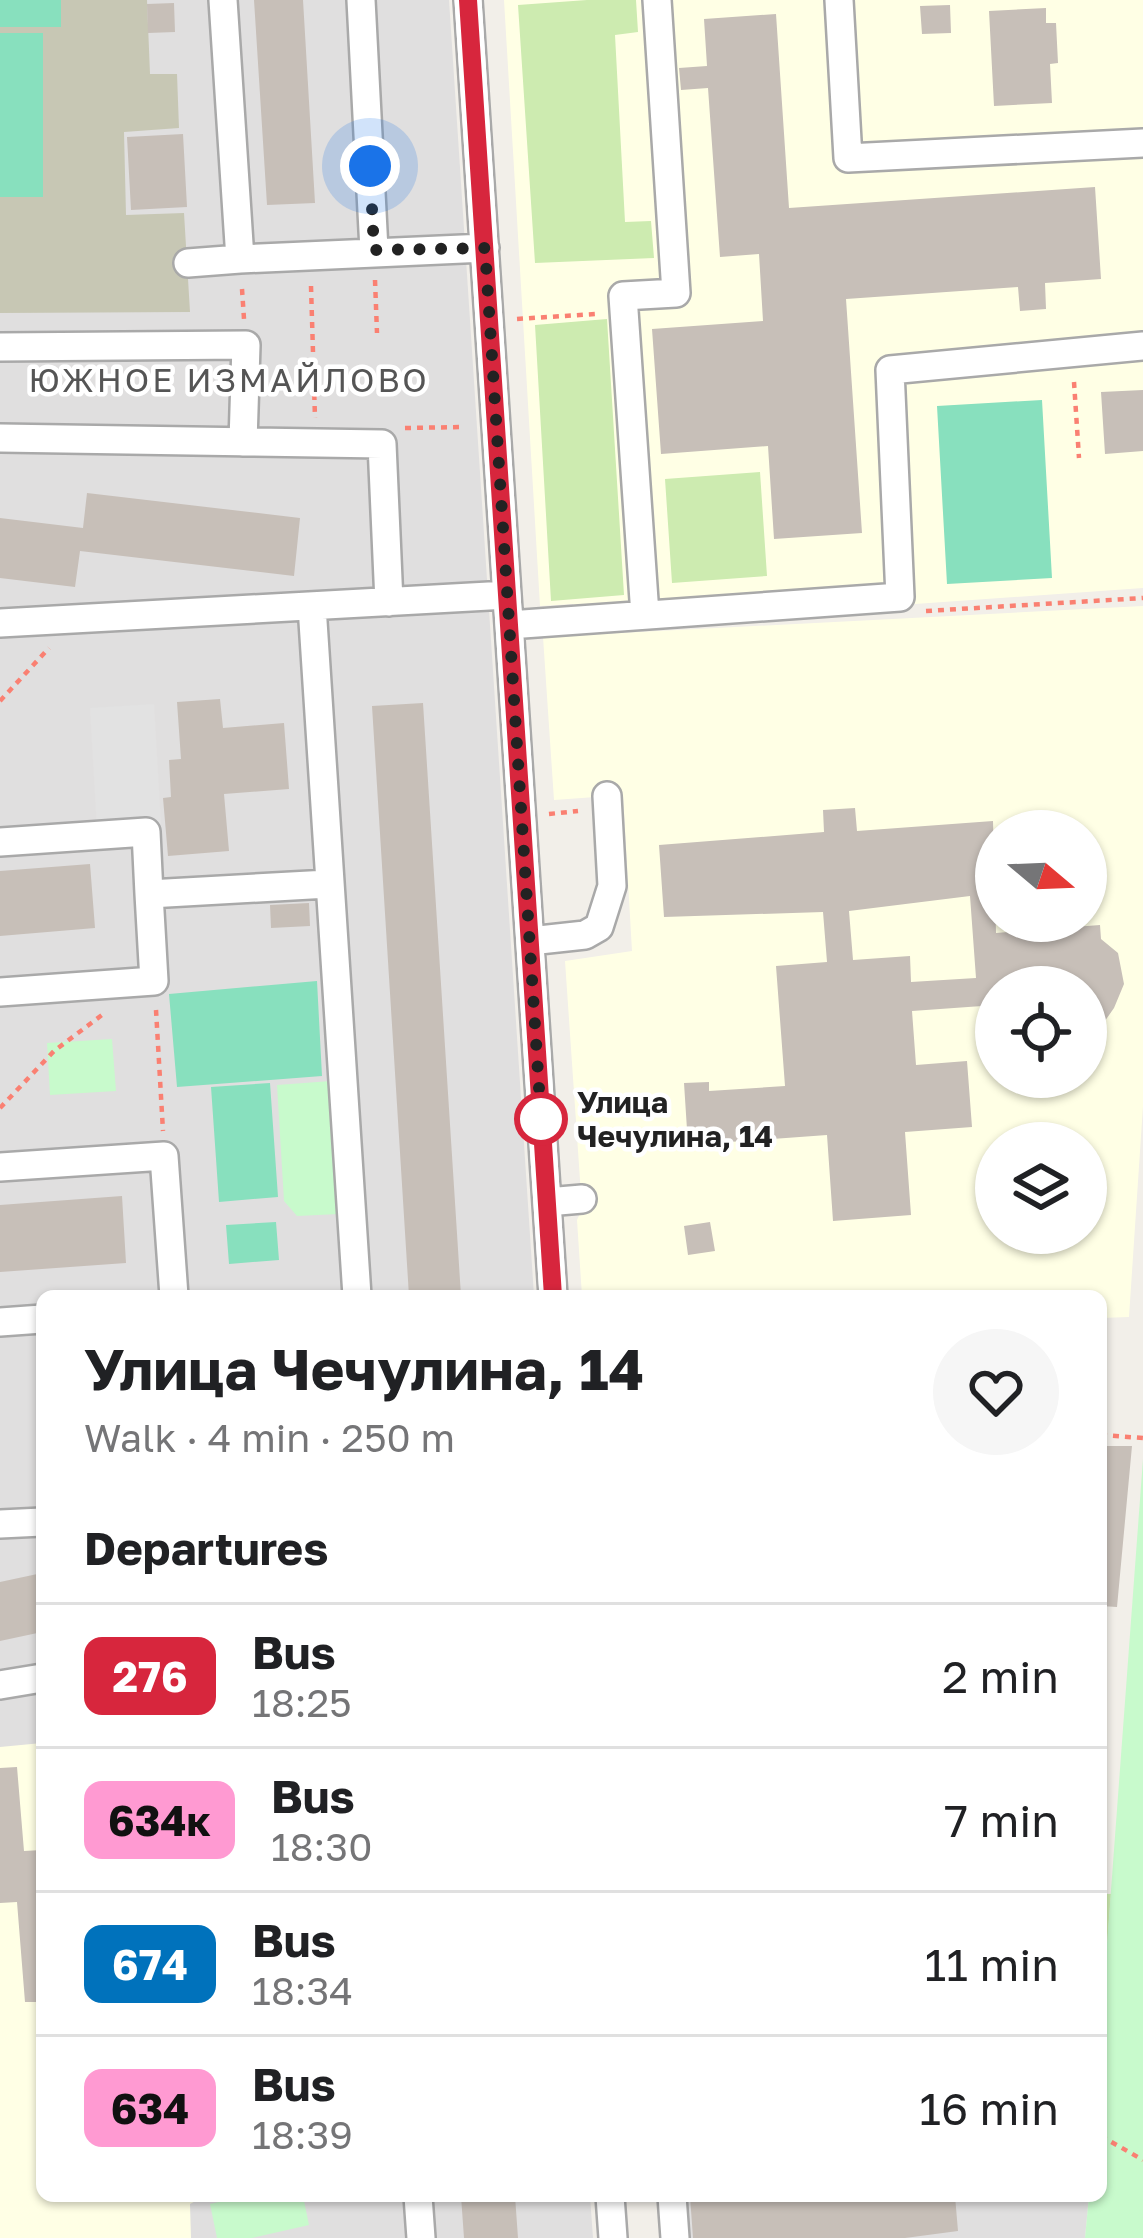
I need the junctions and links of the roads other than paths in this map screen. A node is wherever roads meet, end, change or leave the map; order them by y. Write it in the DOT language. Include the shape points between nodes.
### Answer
graph roads {
  1 [pos="224,0"];
  2 [pos="361,0"];
  3 [pos="468,0"];
  4 [pos="657,0"];
  5 [pos="839,0"];
  6 [pos="1143,142"];
  7 [pos="485,248"];
  8 [pos="374,250"];
  9 [pos="240,259"];
  10 [pos="188,263"];
  11 [pos="1143,346"];
  12 [pos="0,347"];
  13 [pos="0,438"];
  14 [pos="243,442"];
  15 [pos="507,595"];
  16 [pos="389,602"];
  17 [pos="312,606"];
  18 [pos="645,615"];
  19 [pos="0,623"];
  20 [pos="509,625"];
  21 [pos="607,796"];
  22 [pos="0,842"];
  23 [pos="328,884"];
  24 [pos="149,894"];
  25 [pos="530,941"];
  26 [pos="0,992"];
  27 [pos="0,1167"];
  28 [pos="582,1199"];
  29 [pos="547,1202"];
  30 [pos="174,1290"];
  31 [pos="357,1290"];
  32 [pos="553,1290"];
  33 [pos="36,1319"];
  34 [pos="0,1322"];
  35 [pos="36,1522"];
  36 [pos="0,1525"];
  37 [pos="36,1679"];
  38 [pos="0,1685"];
  39 [pos="418,2202"];
  40 [pos="611,2202"];
  41 [pos="672,2202"];
  42 [pos="421,2238"];
  43 [pos="614,2238"];
  44 [pos="675,2238"];
  1 -- 9 [label="street"];
  2 -- 8 [label="street"];
  3 -- 7 [label="street"];
  4 -- 18 [label="street" via="676,293 623,296"];
  5 -- 6 [label="street" via="848,158"];
  7 -- 8 [label="street"];
  7 -- 15 [label="street"];
  8 -- 9 [label="street"];
  9 -- 10 [label="street"];
  11 -- 18 [label="street" via="890,370 900,597"];
  12 -- 14 [label="street" via="245,346"];
  13 -- 14 [label="street"];
  14 -- 16 [label="street" via="382,444"];
  15 -- 16 [label="street"];
  15 -- 20 [label="street"];
  16 -- 17 [label="street"];
  17 -- 19 [label="street"];
  17 -- 23 [label="street"];
  18 -- 20 [label="street"];
  20 -- 25 [label="street"];
  21 -- 25 [label="street" via="612,886 599,927"];
  22 -- 24 [label="street" via="146,832"];
  23 -- 24 [label="street"];
  23 -- 31 [label="street"];
  24 -- 26 [label="street" via="154,981"];
  25 -- 29 [label="street"];
  27 -- 30 [label="street" via="164,1156"];
  28 -- 29 [label="street"];
  29 -- 32 [label="street"];
  33 -- 34 [label="street"];
  35 -- 36 [label="street"];
  37 -- 38 [label="street"];
  39 -- 42 [label="street"];
  40 -- 43 [label="street"];
  41 -- 44 [label="street"];
}
